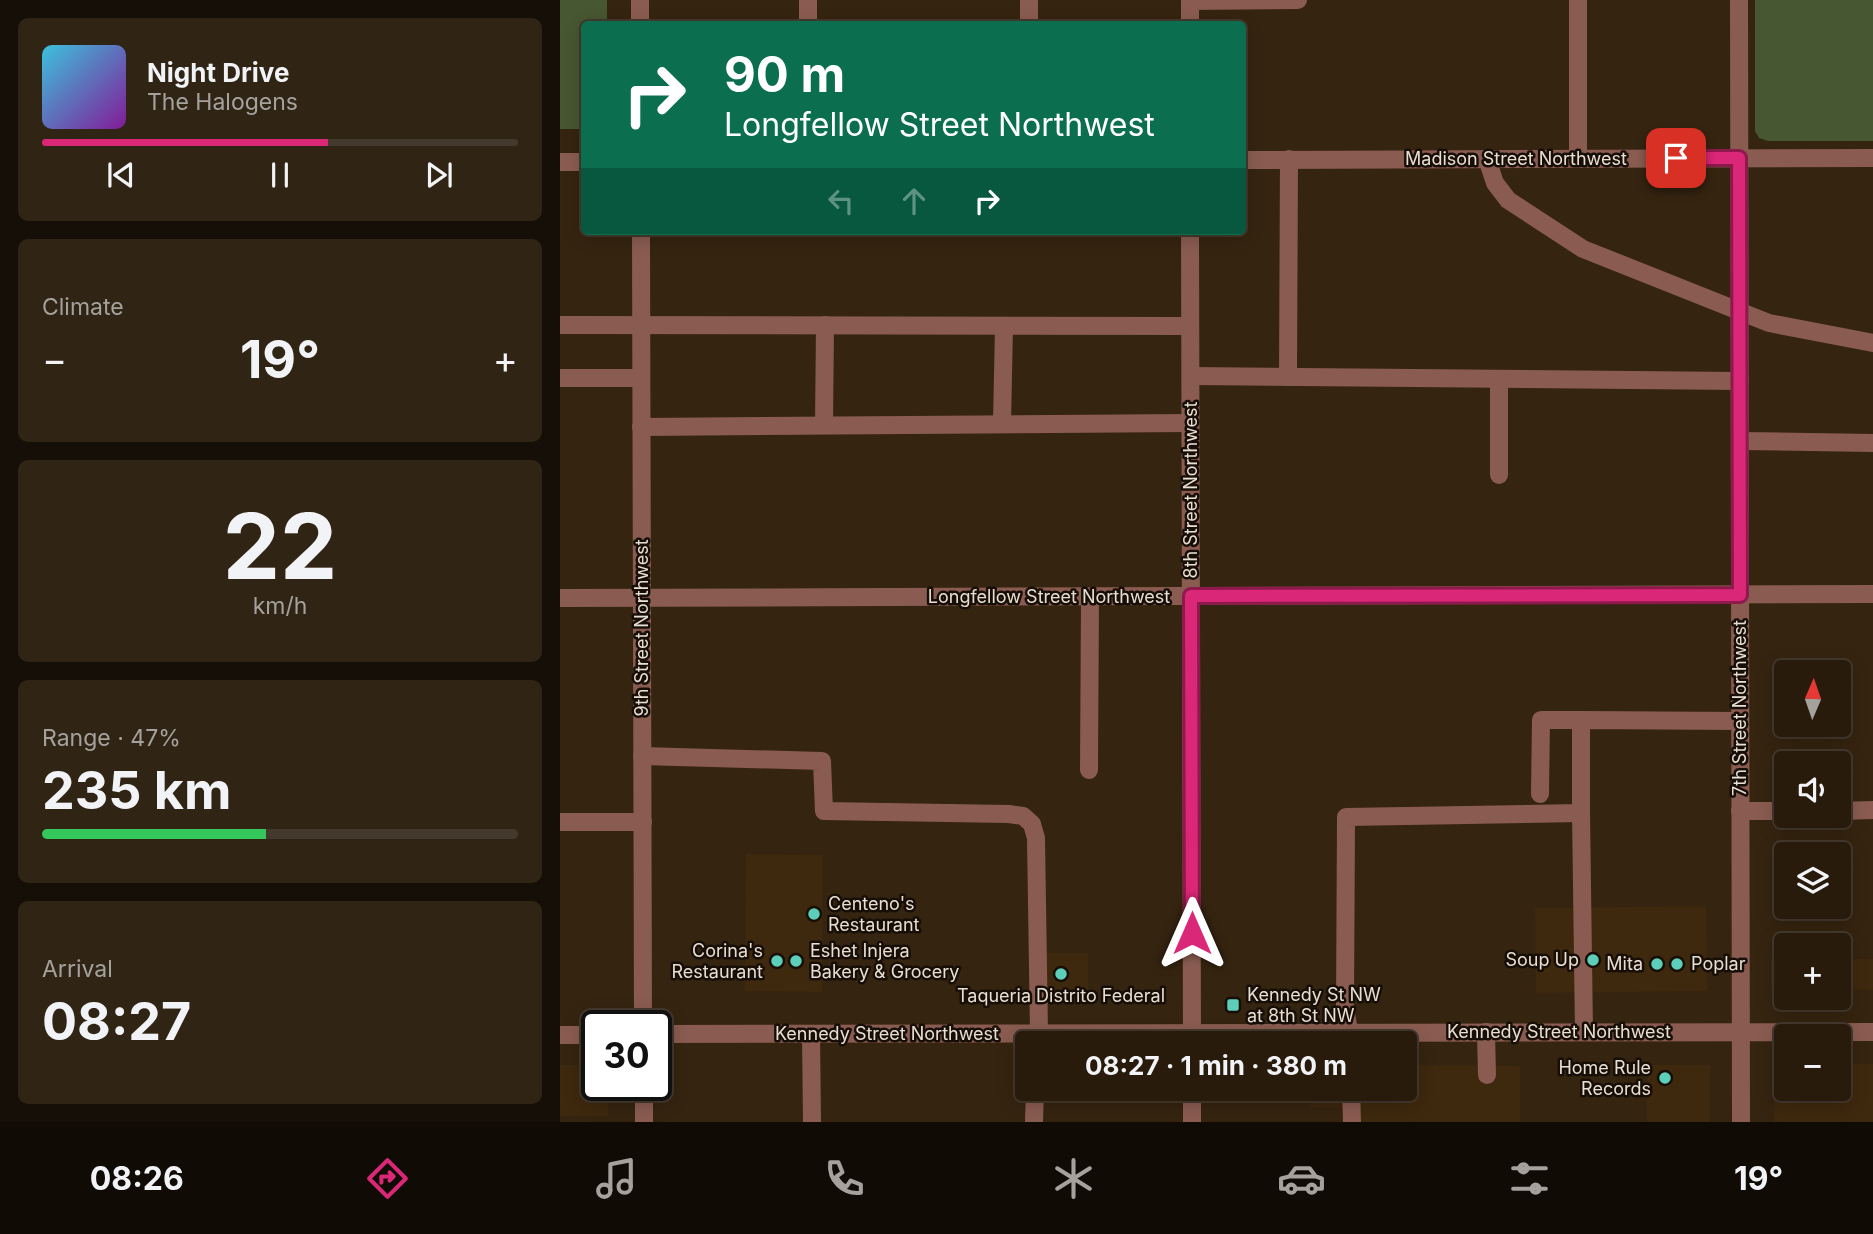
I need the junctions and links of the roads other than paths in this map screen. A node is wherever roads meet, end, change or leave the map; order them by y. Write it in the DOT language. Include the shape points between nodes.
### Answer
graph roads {
  1 [pos="640,0"];
  2 [pos="808,0"];
  3 [pos="1029,0"];
  4 [pos="1298,0"];
  5 [pos="1578,0"];
  6 [pos="1739,0"];
  7 [pos="1190,1"];
  8 [pos="640,21"];
  9 [pos="808,21"];
  10 [pos="1029,21"];
  11 [pos="1190,21"];
  12 [pos="1739,158"];
  13 [pos="1873,158"];
  14 [pos="1289,159"];
  15 [pos="1487,159"];
  16 [pos="1578,159"];
  17 [pos="1246,160"];
  18 [pos="560,162"];
  19 [pos="581,162"];
  20 [pos="641,235"];
  21 [pos="1190,235"];
  22 [pos="1740,312"];
  23 [pos="560,325"];
  24 [pos="641,326"];
  25 [pos="825,326"];
  26 [pos="1004,326"];
  27 [pos="1190,326"];
  28 [pos="1873,343"];
  29 [pos="1191,376"];
  30 [pos="1288,377"];
  31 [pos="560,378"];
  32 [pos="641,378"];
  33 [pos="1499,379"];
  34 [pos="1740,382"];
  35 [pos="1191,423"];
  36 [pos="1002,424"];
  37 [pos="824,425"];
  38 [pos="641,427"];
  39 [pos="1740,441"];
  40 [pos="1873,443"];
  41 [pos="1499,475"];
  42 [pos="1873,594"];
  43 [pos="1740,595"];
  44 [pos="1191,596"];
  45 [pos="1090,597"];
  46 [pos="560,598"];
  47 [pos="642,598"];
  48 [pos="1581,720"];
  49 [pos="1740,721"];
  50 [pos="642,756"];
  51 [pos="1089,770"];
  52 [pos="1540,793"];
  53 [pos="1873,810"];
  54 [pos="1741,811"];
  55 [pos="1774,811"];
  56 [pos="1851,811"];
  57 [pos="1581,813"];
  58 [pos="560,822"];
  59 [pos="643,822"];
  60 [pos="643,1010"];
  61 [pos="1036,1031"];
  62 [pos="1192,1031"];
  63 [pos="1350,1031"];
  64 [pos="1486,1032"];
  65 [pos="1584,1032"];
  66 [pos="1741,1032"];
  67 [pos="1873,1032"];
  68 [pos="672,1034"];
  69 [pos="811,1034"];
  70 [pos="560,1035"];
  71 [pos="581,1035"];
  72 [pos="1417,1035"];
  73 [pos="1015,1037"];
  74 [pos="1487,1075"];
  75 [pos="644,1101"];
  76 [pos="1035,1101"];
  77 [pos="1192,1101"];
  78 [pos="1352,1101"];
  79 [pos="644,1122"];
  80 [pos="812,1122"];
  81 [pos="1034,1122"];
  82 [pos="1192,1122"];
  83 [pos="1352,1122"];
  84 [pos="1741,1122"];
  1 -- 8 [label="street"];
  2 -- 9 [label="street"];
  3 -- 10 [label="street"];
  4 -- 7 [label="street"];
  5 -- 16 [label="street"];
  6 -- 12 [label="street, 7th Street Northwest"];
  7 -- 11 [label="street"];
  12 -- 13 [label="street, Madison Street Northwest"];
  12 -- 16 [label="street, Madison Street Northwest"];
  12 -- 22 [label="street, 7th Street Northwest"];
  14 -- 15 [label="street, Madison Street Northwest"];
  14 -- 17 [label="street, Madison Street Northwest"];
  14 -- 30 [label="street"];
  15 -- 16 [label="street, Madison Street Northwest"];
  15 -- 22 [label="street" via="1495,183 1508,200 1547,228 1625,268"];
  18 -- 19 [label="street"];
  20 -- 24 [label="street, 9th Street Northwest"];
  21 -- 27 [label="street, 8th Street Northwest"];
  22 -- 28 [label="street" via="1769,323"];
  22 -- 34 [label="street, 7th Street Northwest"];
  23 -- 24 [label="street"];
  24 -- 25 [label="street"];
  24 -- 32 [label="street, 9th Street Northwest"];
  25 -- 26 [label="street"];
  25 -- 37 [label="street"];
  26 -- 27 [label="street"];
  26 -- 36 [label="street"];
  27 -- 29 [label="street, 8th Street Northwest"];
  29 -- 30 [label="street"];
  29 -- 35 [label="street, 8th Street Northwest"];
  30 -- 33 [label="street"];
  31 -- 32 [label="street"];
  32 -- 38 [label="street, 9th Street Northwest"];
  33 -- 34 [label="street"];
  33 -- 41 [label="street"];
  34 -- 39 [label="street, 7th Street Northwest"];
  35 -- 36 [label="street"];
  35 -- 44 [label="street, 8th Street Northwest"];
  36 -- 37 [label="street"];
  37 -- 38 [label="street"];
  38 -- 47 [label="street, 9th Street Northwest"];
  39 -- 40 [label="street"];
  39 -- 43 [label="street, 7th Street Northwest"];
  42 -- 43 [label="street, Longfellow Street Northwest"];
  43 -- 44 [label="street, Longfellow Street Northwest"];
  43 -- 49 [label="street, 7th Street Northwest"];
  44 -- 45 [label="street, Longfellow Street Northwest"];
  44 -- 62 [label="street, 8th Street Northwest"];
  45 -- 47 [label="street, Longfellow Street Northwest"];
  45 -- 51 [label="street"];
  46 -- 47 [label="street, Longfellow Street Northwest"];
  47 -- 50 [label="street, 9th Street Northwest"];
  48 -- 49 [label="street"];
  48 -- 52 [label="street" via="1541,720"];
  48 -- 57 [label="street"];
  49 -- 54 [label="street, 7th Street Northwest"];
  50 -- 59 [label="street, 9th Street Northwest"];
  50 -- 61 [label="street" via="822,761 824,811 1023,816 1032,824 1036,838"];
  53 -- 56 [label="street"];
  54 -- 55 [label="street"];
  54 -- 66 [label="street, 7th Street Northwest"];
  57 -- 63 [label="street" via="1346,817 1345,1008"];
  57 -- 65 [label="street"];
  58 -- 59 [label="street"];
  59 -- 60 [label="street, 9th Street Northwest"];
  64 -- 65 [label="street, Kennedy Street Northwest"];
  64 -- 72 [label="street, Kennedy Street Northwest"];
  64 -- 74 [label="street"];
  65 -- 66 [label="street, Kennedy Street Northwest"];
  66 -- 67 [label="street, Kennedy Street Northwest"];
  66 -- 84 [label="street, 7th Street Northwest"];
  68 -- 69 [label="street, Kennedy Street Northwest"];
  69 -- 73 [label="street, Kennedy Street Northwest"];
  69 -- 80 [label="street"];
  70 -- 71 [label="street"];
  75 -- 79 [label="street"];
  76 -- 81 [label="street"];
  77 -- 82 [label="street"];
  78 -- 83 [label="street"];
}
